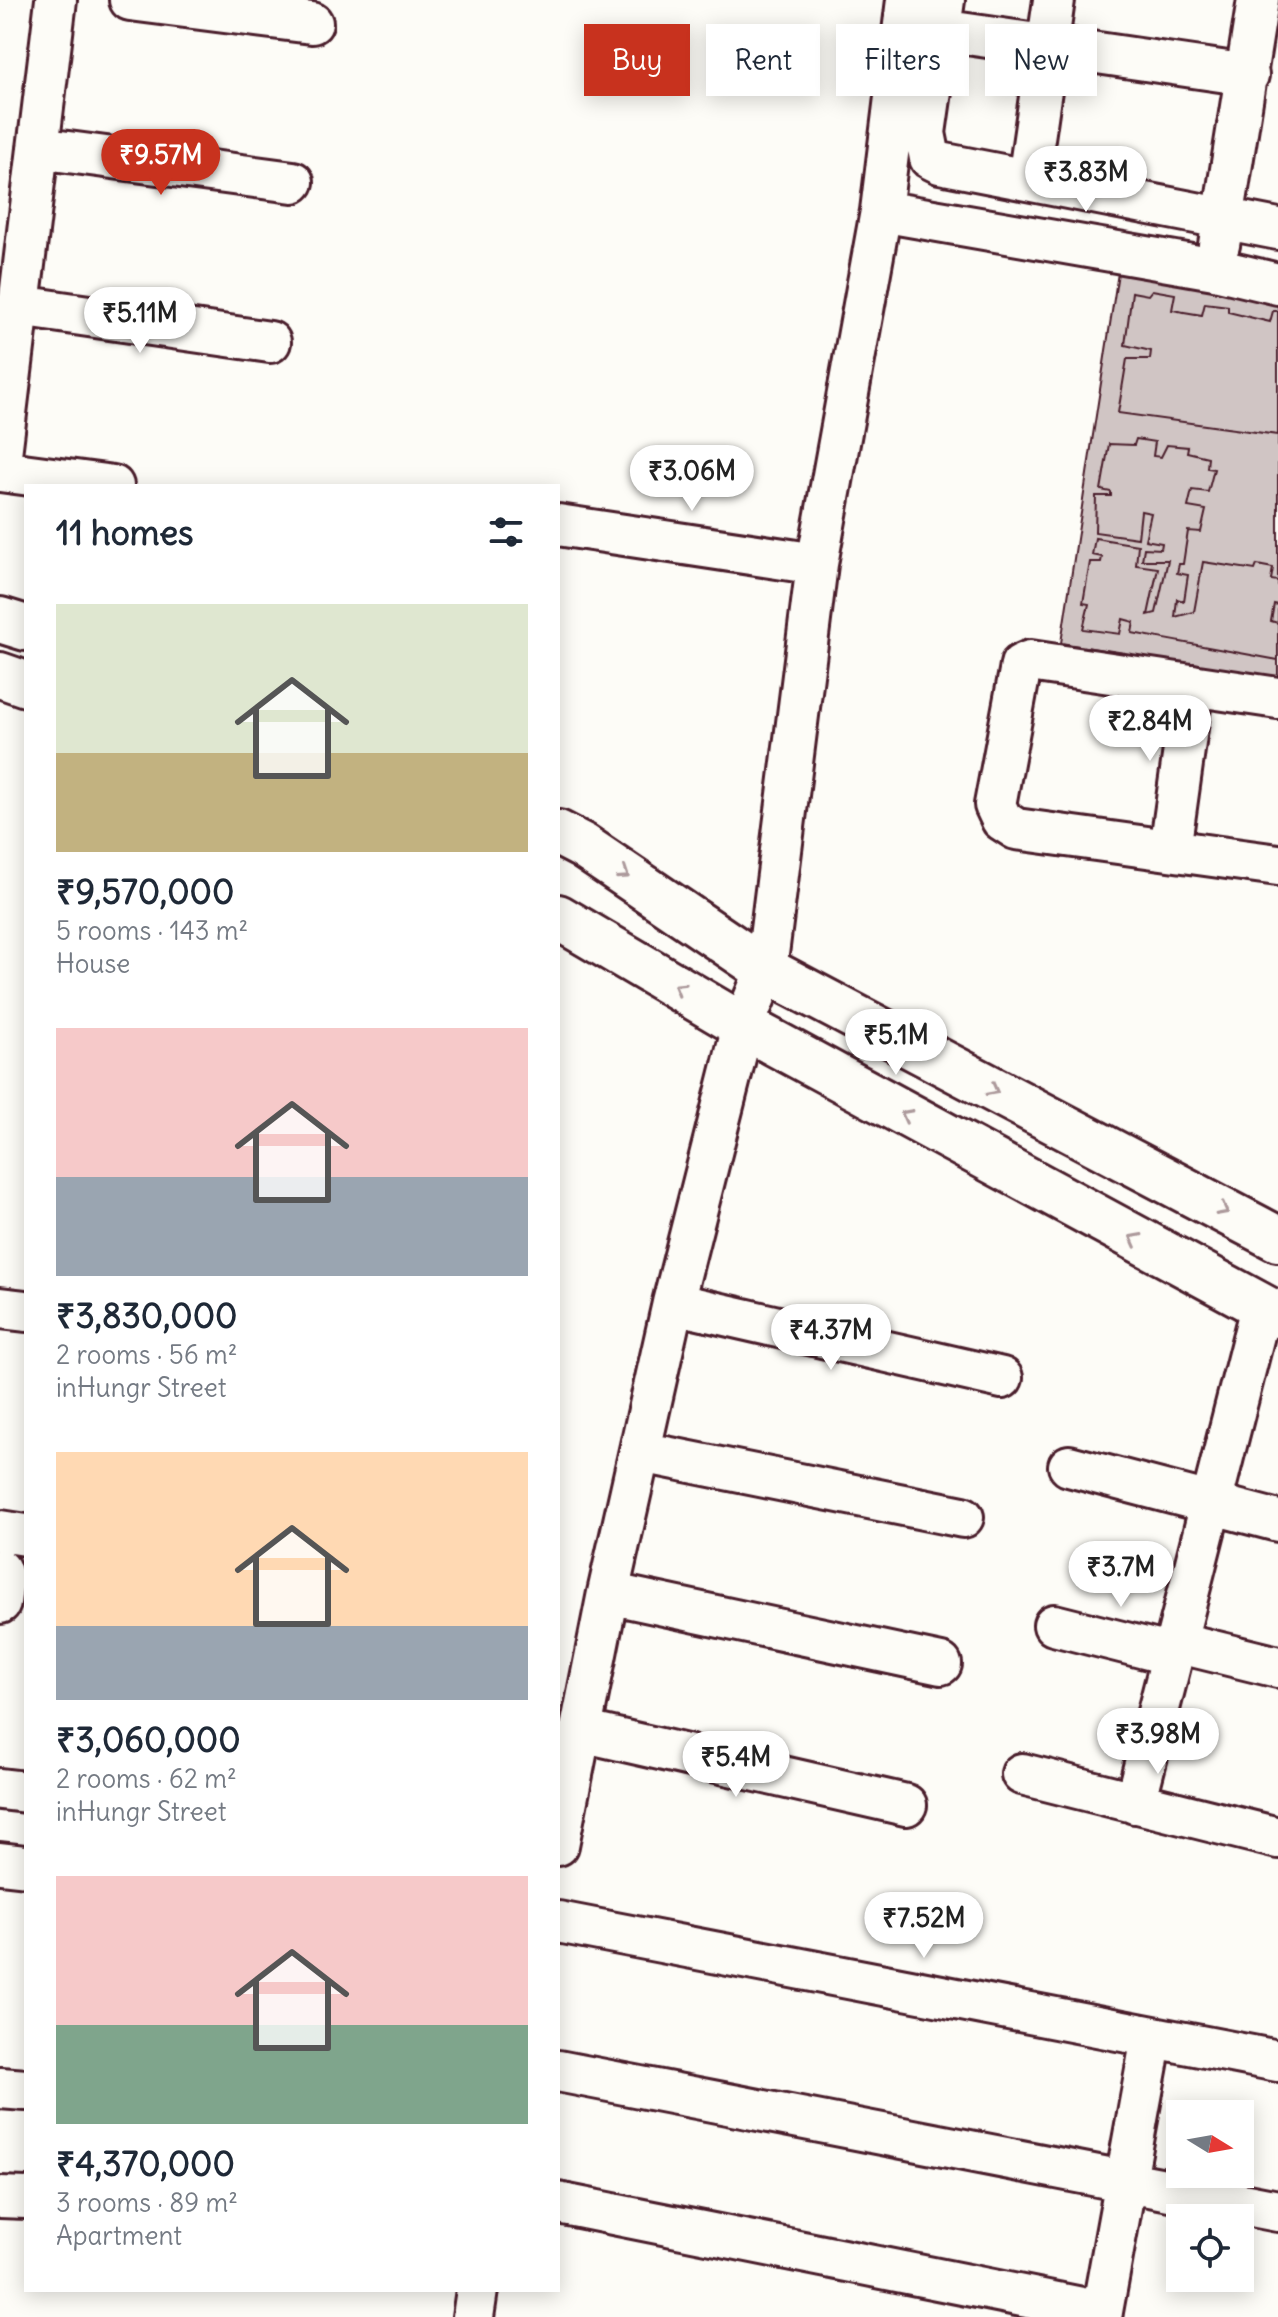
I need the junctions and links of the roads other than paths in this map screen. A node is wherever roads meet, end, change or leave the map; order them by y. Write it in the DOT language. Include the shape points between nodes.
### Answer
graph roads {
  1 [pos="56,0"];
  2 [pos="130,0"];
  3 [pos="907,0"];
  4 [pos="1054,0"];
  5 [pos="942,15"];
  6 [pos="1264,15"];
  7 [pos="312,23"];
  8 [pos="1051,24"];
  9 [pos="985,27"];
  10 [pos="1097,52"];
  11 [pos="1248,75"];
  12 [pos="1040,96"];
  13 [pos="38,148"];
  14 [pos="1028,180"];
  15 [pos="293,182"];
  16 [pos="881,211"];
  17 [pos="1224,218"];
  18 [pos="1278,229"];
  19 [pos="1215,269"];
  20 [pos="1278,284"];
  21 [pos="19,306"];
  22 [pos="270,342"];
  23 [pos="0,463"];
  24 [pos="0,471"];
  25 [pos="98,484"];
  26 [pos="560,525"];
  27 [pos="817,564"];
  28 [pos="0,620"];
  29 [pos="24,627"];
  30 [pos="0,675"];
  31 [pos="24,683"];
  32 [pos="1193,685"];
  33 [pos="1278,698"];
  34 [pos="560,834"];
  35 [pos="1170,850"];
  36 [pos="1278,865"];
  37 [pos="560,918"];
  38 [pos="766,970"];
  39 [pos="743,1026"];
  40 [pos="1278,1239"];
  41 [pos="673,1303"];
  42 [pos="0,1308"];
  43 [pos="24,1311"];
  44 [pos="1270,1311"];
  45 [pos="1002,1378"];
  46 [pos="641,1452"];
  47 [pos="1069,1466"];
  48 [pos="1211,1503"];
  49 [pos="963,1517"];
  50 [pos="1278,1521"];
  51 [pos="0,1531"];
  52 [pos="24,1535"];
  53 [pos="0,1570"];
  54 [pos="608,1593"];
  55 [pos="0,1603"];
  56 [pos="0,1621"];
  57 [pos="24,1623"];
  58 [pos="1054,1625"];
  59 [pos="1174,1649"];
  60 [pos="941,1664"];
  61 [pos="1278,1667"];
  62 [pos="581,1731"];
  63 [pos="1022,1774"];
  64 [pos="0,1789"];
  65 [pos="24,1792"];
  66 [pos="1135,1803"];
  67 [pos="906,1805"];
  68 [pos="560,1835"];
  69 [pos="1278,1838"];
  70 [pos="0,1863"];
  71 [pos="24,1866"];
  72 [pos="560,1922"];
  73 [pos="1152,2037"];
  74 [pos="1278,2061"];
  75 [pos="560,2071"];
  76 [pos="0,2088"];
  77 [pos="24,2090"];
  78 [pos="1126,2183"];
  79 [pos="0,2197"];
  80 [pos="24,2198"];
  81 [pos="560,2203"];
  82 [pos="1278,2211"];
  83 [pos="477,2292"];
  84 [pos="1101,2314"];
  85 [pos="473,2317"];
  1 -- 13 [label="street"];
  2 -- 7 [label="street"];
  3 -- 16 [label="street"];
  4 -- 8 [label="street"];
  5 -- 9 [label="street"];
  5 -- 14 [label="street" via="925,133 930,158"];
  6 -- 11 [label="street"];
  10 -- 11 [label="street"];
  11 -- 17 [label="street"];
  12 -- 14 [label="street"];
  13 -- 15 [label="street"];
  13 -- 21 [label="street"];
  14 -- 17 [label="street"];
  16 -- 19 [label="street"];
  16 -- 27 [label="street"];
  17 -- 18 [label="street"];
  17 -- 19 [label="street"];
  19 -- 20 [label="street"];
  21 -- 22 [label="street"];
  21 -- 23 [label="street"];
  24 -- 25 [label="street"];
  26 -- 27 [label="street"];
  27 -- 38 [label="street"];
  28 -- 29 [label="street"];
  30 -- 31 [label="street"];
  32 -- 33 [label="street"];
  32 -- 35 [label="street"];
  32 -- 35 [label="street" via="1030,661 1021,665 995,805 1002,820 1016,829"];
  34 -- 38 [label="street, one-way"];
  35 -- 36 [label="street"];
  39 -- 37 [label="street, one-way"];
  38 -- 39 [label="street"];
  38 -- 40 [label="street, one-way"];
  39 -- 41 [label="street"];
  44 -- 39 [label="street, one-way"];
  41 -- 45 [label="street"];
  41 -- 46 [label="street"];
  42 -- 43 [label="street"];
  44 -- 48 [label="street"];
  46 -- 49 [label="street"];
  46 -- 54 [label="street"];
  47 -- 48 [label="street"];
  48 -- 50 [label="street"];
  48 -- 59 [label="street"];
  51 -- 52 [label="street"];
  53 -- 55 [label="street"];
  54 -- 60 [label="street"];
  54 -- 62 [label="street"];
  56 -- 57 [label="street"];
  58 -- 59 [label="street"];
  59 -- 61 [label="street"];
  59 -- 66 [label="street"];
  62 -- 67 [label="street"];
  62 -- 68 [label="street"];
  63 -- 66 [label="street"];
  64 -- 65 [label="street"];
  66 -- 69 [label="street"];
  70 -- 71 [label="street"];
  72 -- 73 [label="street"];
  73 -- 74 [label="street"];
  73 -- 78 [label="street"];
  75 -- 78 [label="street"];
  76 -- 77 [label="street"];
  78 -- 82 [label="street"];
  78 -- 84 [label="street"];
  79 -- 80 [label="street"];
  81 -- 84 [label="street"];
  83 -- 85 [label="street"];
}
